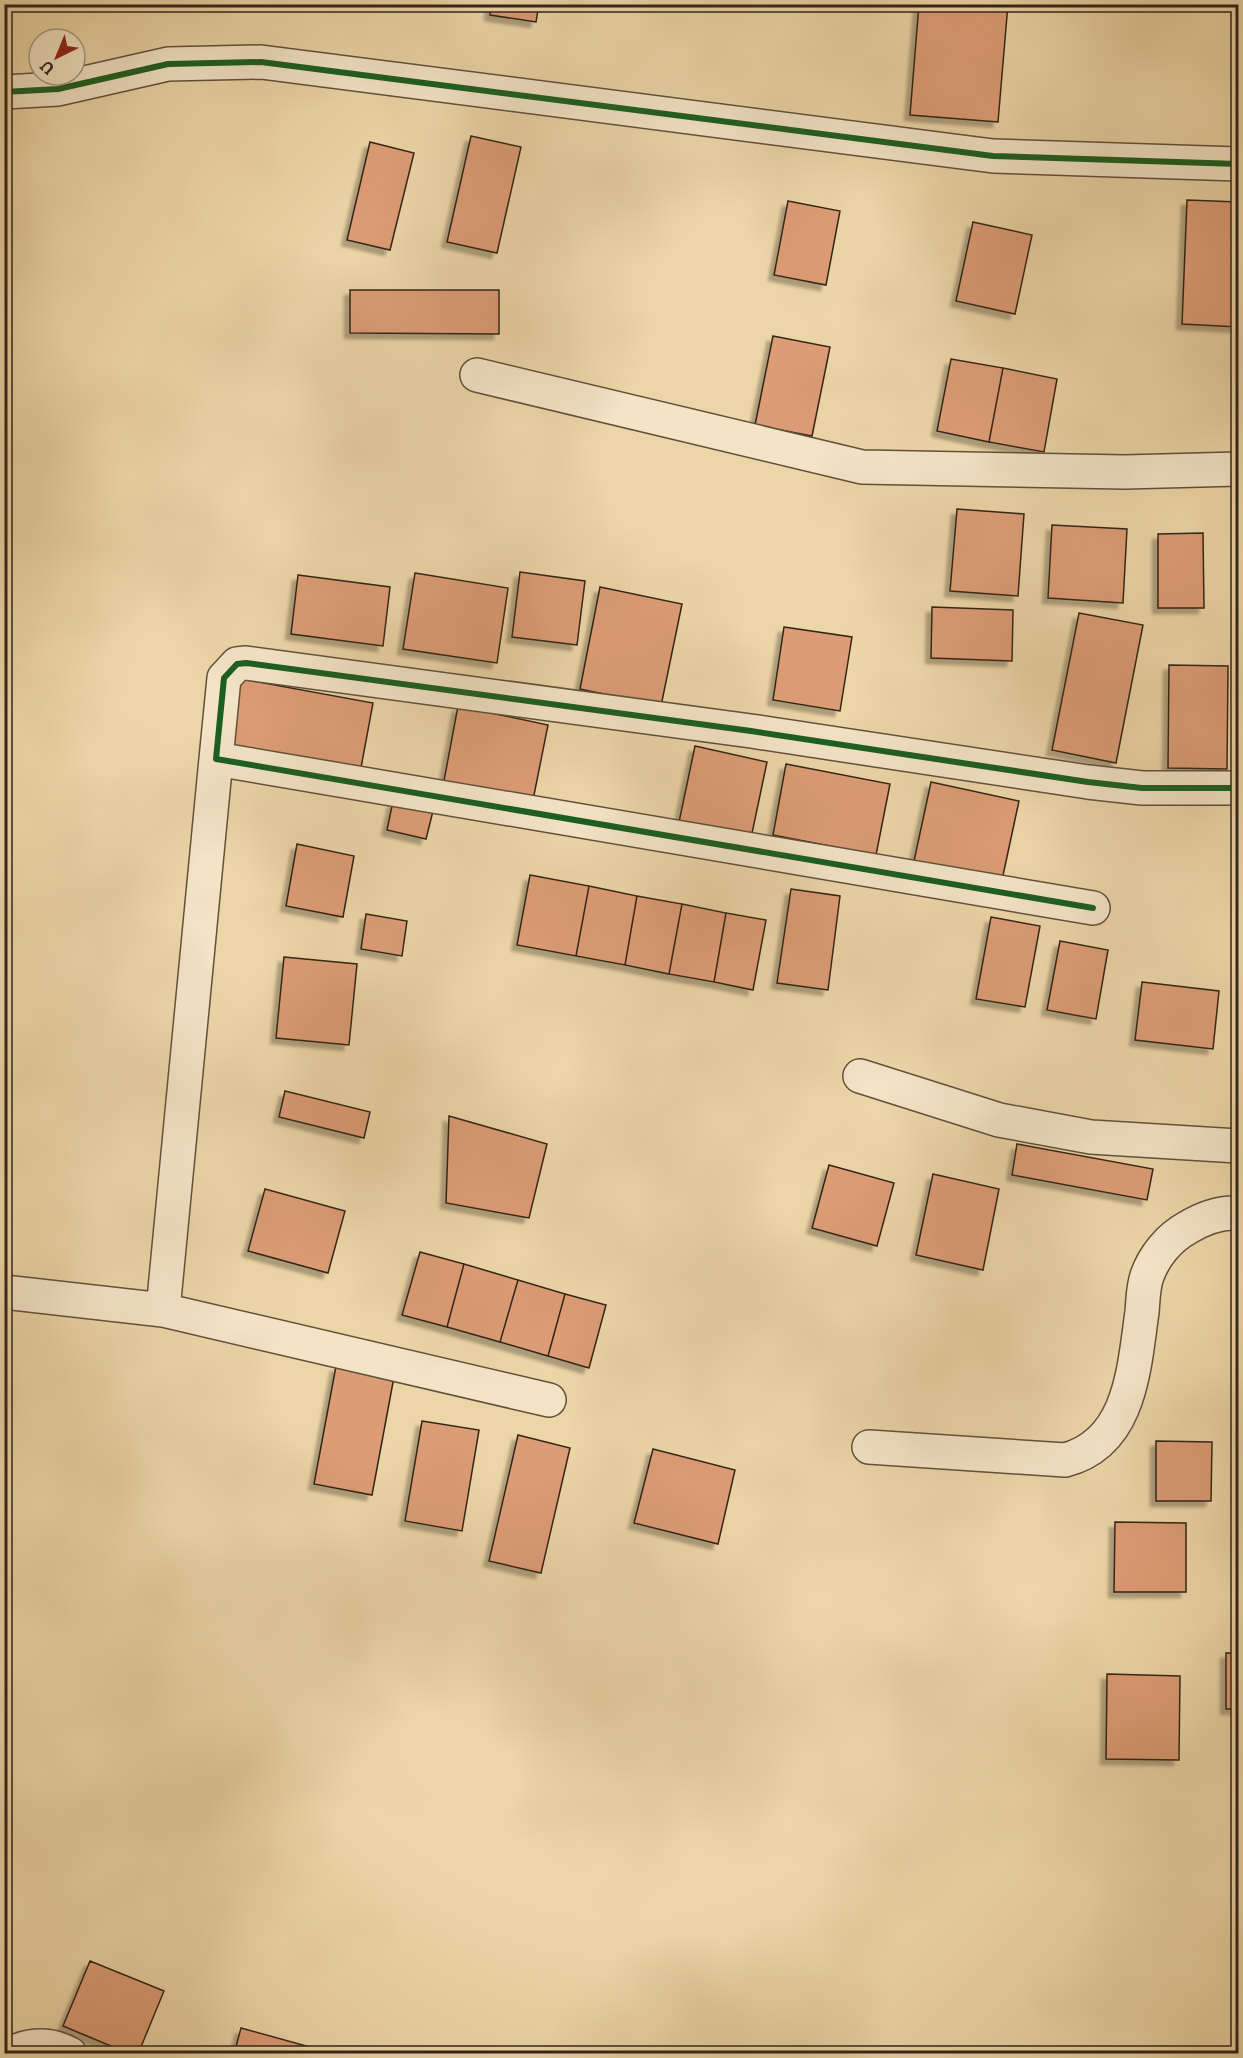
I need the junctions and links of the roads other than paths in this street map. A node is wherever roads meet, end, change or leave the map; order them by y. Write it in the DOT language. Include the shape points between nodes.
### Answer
graph roads {
  1 [pos="4,92"];
  2 [pos="1239,164"];
  3 [pos="477,375"];
  4 [pos="1239,469"];
  5 [pos="216,759"];
  6 [pos="1239,788"];
  7 [pos="1093,908"];
  8 [pos="860,1076"];
  9 [pos="1239,1146"];
  10 [pos="1239,1213"];
  11 [pos="4,1292"];
  12 [pos="163,1310"];
  13 [pos="549,1400"];
  14 [pos="870,1447"];
  15 [pos="9,2054"];
  16 [pos="70,2054"];
  1 -- 2 [label="street" via="58,89 168,64 261,62 993,156"];
  3 -- 4 [label="street" via="862,467 1125,472"];
  5 -- 6 [label="street" via="224,678 237,664 246,663 751,731 1088,782 1142,788"];
  5 -- 7 [label="street"];
  5 -- 12 [label="street"];
  8 -- 9 [label="street" via="999,1120 1091,1137"];
  10 -- 14 [label="street" via="1224,1212 1199,1220 1176,1234 1159,1252 1146,1277 1132,1384 1124,1405 1101,1440 1078,1457 1065,1460"];
  11 -- 12 [label="street"];
  12 -- 13 [label="street"];
  15 -- 16 [label="street" via="39,2045 57,2047"];
}
